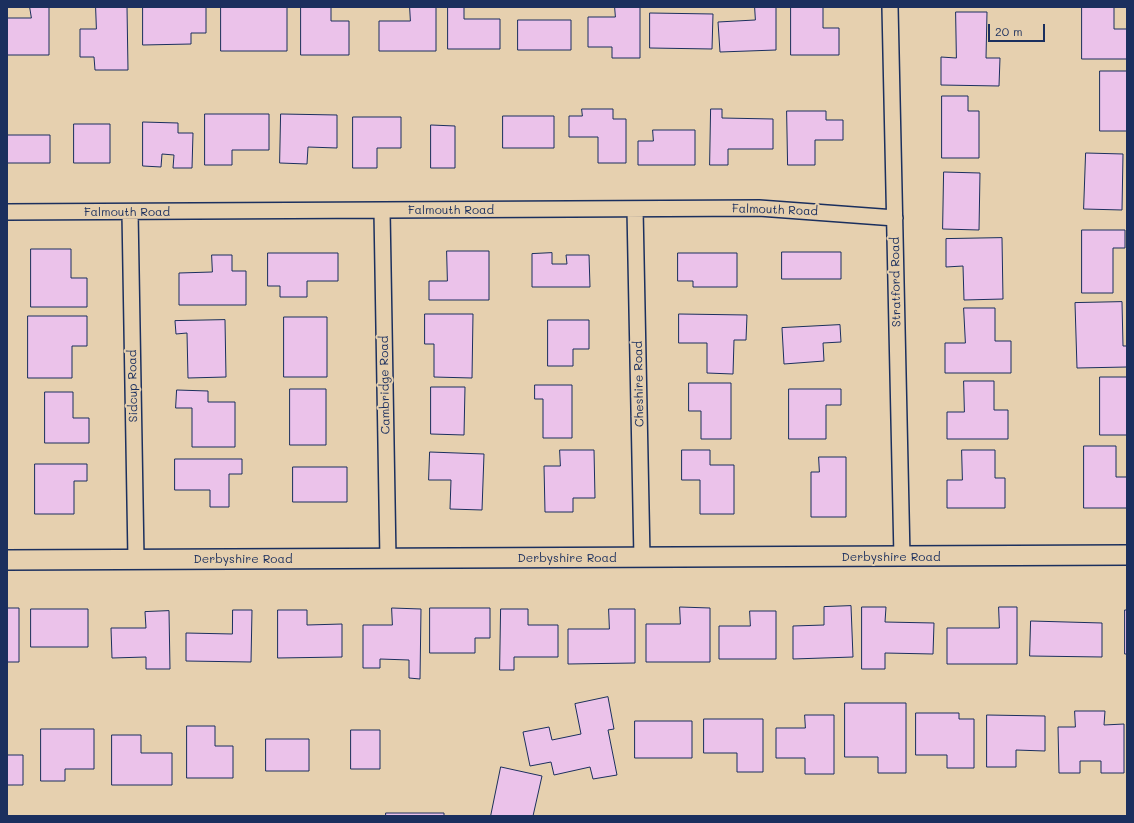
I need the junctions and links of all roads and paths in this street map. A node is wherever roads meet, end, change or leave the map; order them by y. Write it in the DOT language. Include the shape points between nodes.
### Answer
graph roads {
  1 [pos="890,7"];
  2 [pos="636,209"];
  3 [pos="382,211"];
  4 [pos="7,212"];
  5 [pos="130,212"];
  6 [pos="895,218"];
  7 [pos="1127,555"];
  8 [pos="902,557"];
  9 [pos="642,558"];
  10 [pos="136,559"];
  11 [pos="388,559"];
  12 [pos="7,560"];
  1 -- 6 [label="street, Stratford Road"];
  2 -- 3 [label="street, Falmouth Road"];
  2 -- 6 [label="street, Falmouth Road" via="759,208"];
  2 -- 9 [label="street, Cheshire Road"];
  3 -- 5 [label="street, Falmouth Road"];
  3 -- 11 [label="street, Cambridge Road"];
  4 -- 5 [label="street, Falmouth Road"];
  5 -- 10 [label="street, Sidcup Road"];
  6 -- 8 [label="street, Stratford Road"];
  7 -- 8 [label="street, Derbyshire Road"];
  8 -- 9 [label="street, Derbyshire Road"];
  9 -- 11 [label="street, Derbyshire Road"];
  10 -- 11 [label="street, Derbyshire Road"];
  10 -- 12 [label="street, Derbyshire Road"];
}
